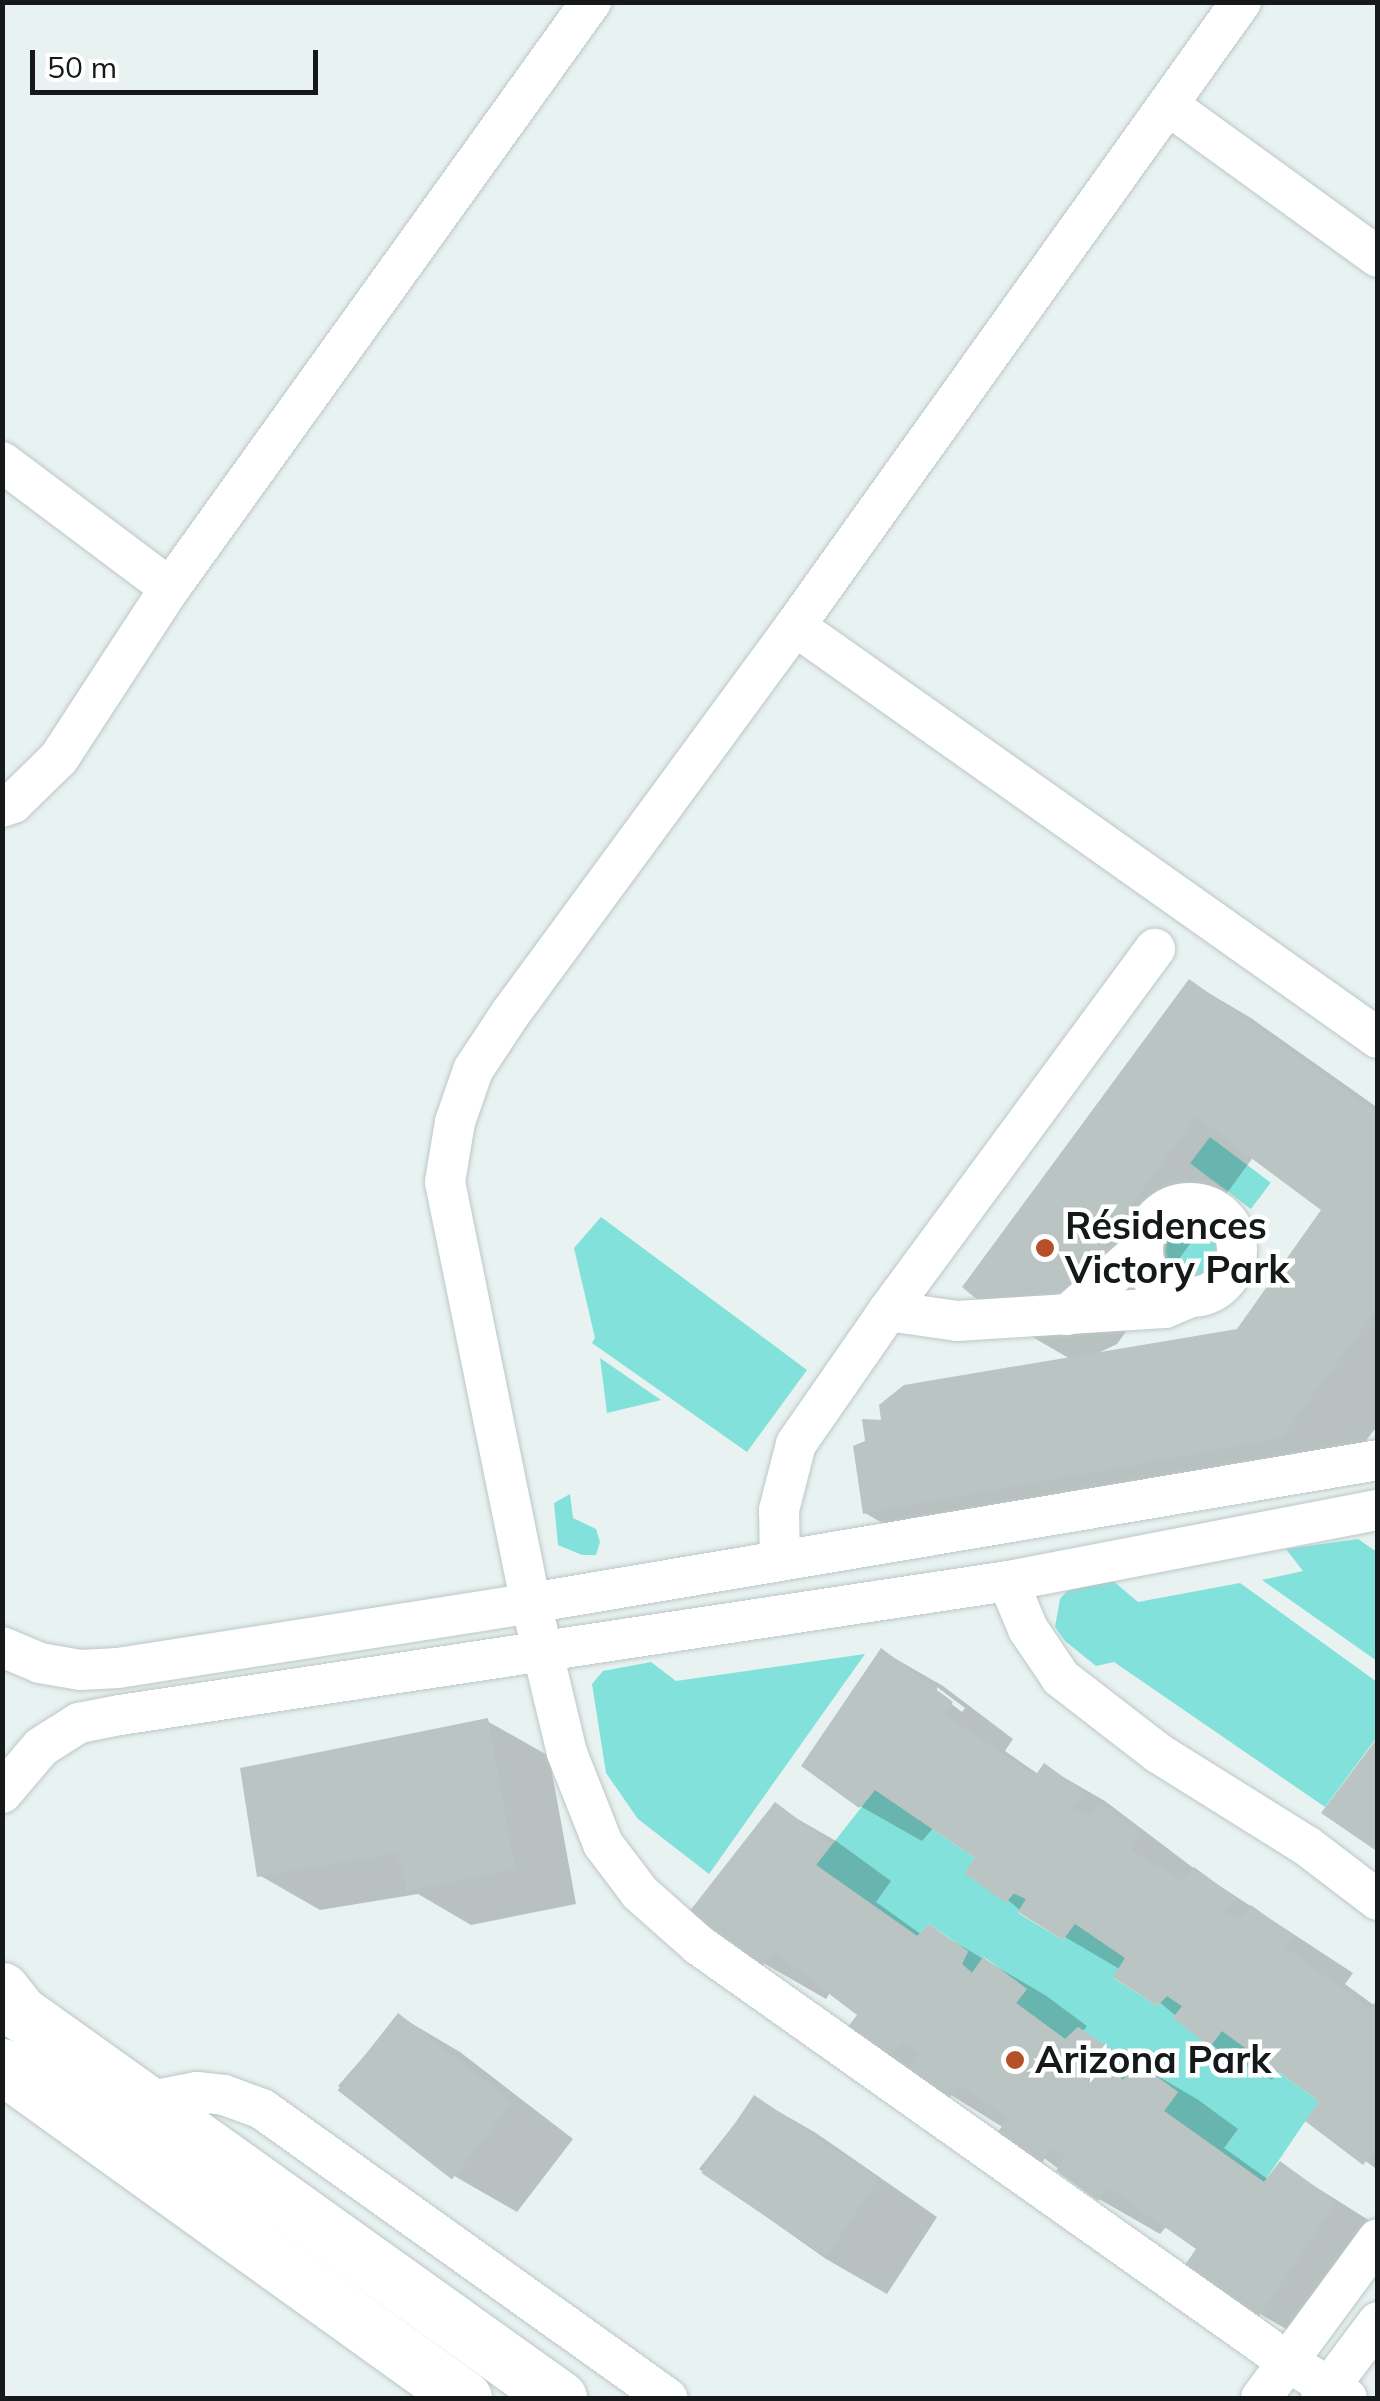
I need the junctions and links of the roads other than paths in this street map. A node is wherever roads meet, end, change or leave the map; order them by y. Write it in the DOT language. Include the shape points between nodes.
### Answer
graph roads {
  1 [pos="591,2"];
  2 [pos="1242,2"];
  3 [pos="1168,105"];
  4 [pos="1378,257"];
  5 [pos="2,462"];
  6 [pos="170,588"];
  7 [pos="795,626"];
  8 [pos="2,807"];
  9 [pos="1156,949"];
  10 [pos="1378,1038"];
  11 [pos="1142,1249"];
  12 [pos="1188,1298"];
  13 [pos="888,1311"];
  14 [pos="1067,1315"];
  15 [pos="1378,1460"];
  16 [pos="1378,1510"];
  17 [pos="780,1561"];
  18 [pos="1008,1581"];
  19 [pos="531,1604"];
  20 [pos="2,1647"];
  21 [pos="544,1652"];
  22 [pos="2,1793"];
  23 [pos="1378,1900"];
  24 [pos="2,1990"];
  25 [pos="2,2066"];
  26 [pos="146,2102"];
  27 [pos="1378,2239"];
  28 [pos="1378,2322"];
  29 [pos="1288,2362"];
  30 [pos="1333,2394"];
  31 [pos="464,2398"];
  32 [pos="560,2398"];
  33 [pos="666,2398"];
  34 [pos="1261,2398"];
  1 -- 6 [label="street"];
  2 -- 3 [label="street"];
  3 -- 4 [label="street"];
  3 -- 7 [label="street"];
  5 -- 6 [label="street"];
  6 -- 8 [label="street" via="59,758"];
  7 -- 10 [label="street"];
  7 -- 19 [label="street" via="510,1014 473,1070 455,1122 445,1182"];
  9 -- 13 [label="street"];
  11 -- 12 [label="street" via="1150,1277"];
  11 -- 12 [label="street" via="1144,1233 1165,1209 1196,1202 1224,1217 1237,1246 1230,1276 1218,1288"];
  11 -- 14 [label="street"];
  12 -- 14 [label="street" via="1165,1308"];
  13 -- 14 [label="street" via="938,1321"];
  13 -- 17 [label="street" via="792,1454 779,1510"];
  15 -- 17 [label="street"];
  16 -- 18 [label="street"];
  17 -- 19 [label="street"];
  18 -- 21 [label="street"];
  18 -- 23 [label="street" via="1028,1630 1060,1678 1158,1753 1307,1846"];
  19 -- 20 [label="street" via="118,1668 53,1666"];
  19 -- 21 [label="street"];
  21 -- 22 [label="street" via="79,1724 42,1746"];
  21 -- 29 [label="street" via="585,1803 604,1844 640,1893 700,1946"];
  24 -- 26 [label="main road" via="19,2012"];
  25 -- 31 [label="main road"];
  26 -- 32 [label="main road"];
  26 -- 33 [label="street" via="197,2092 262,2109"];
  27 -- 29 [label="street"];
  28 -- 30 [label="street"];
  29 -- 30 [label="street"];
  29 -- 34 [label="street"];
}
